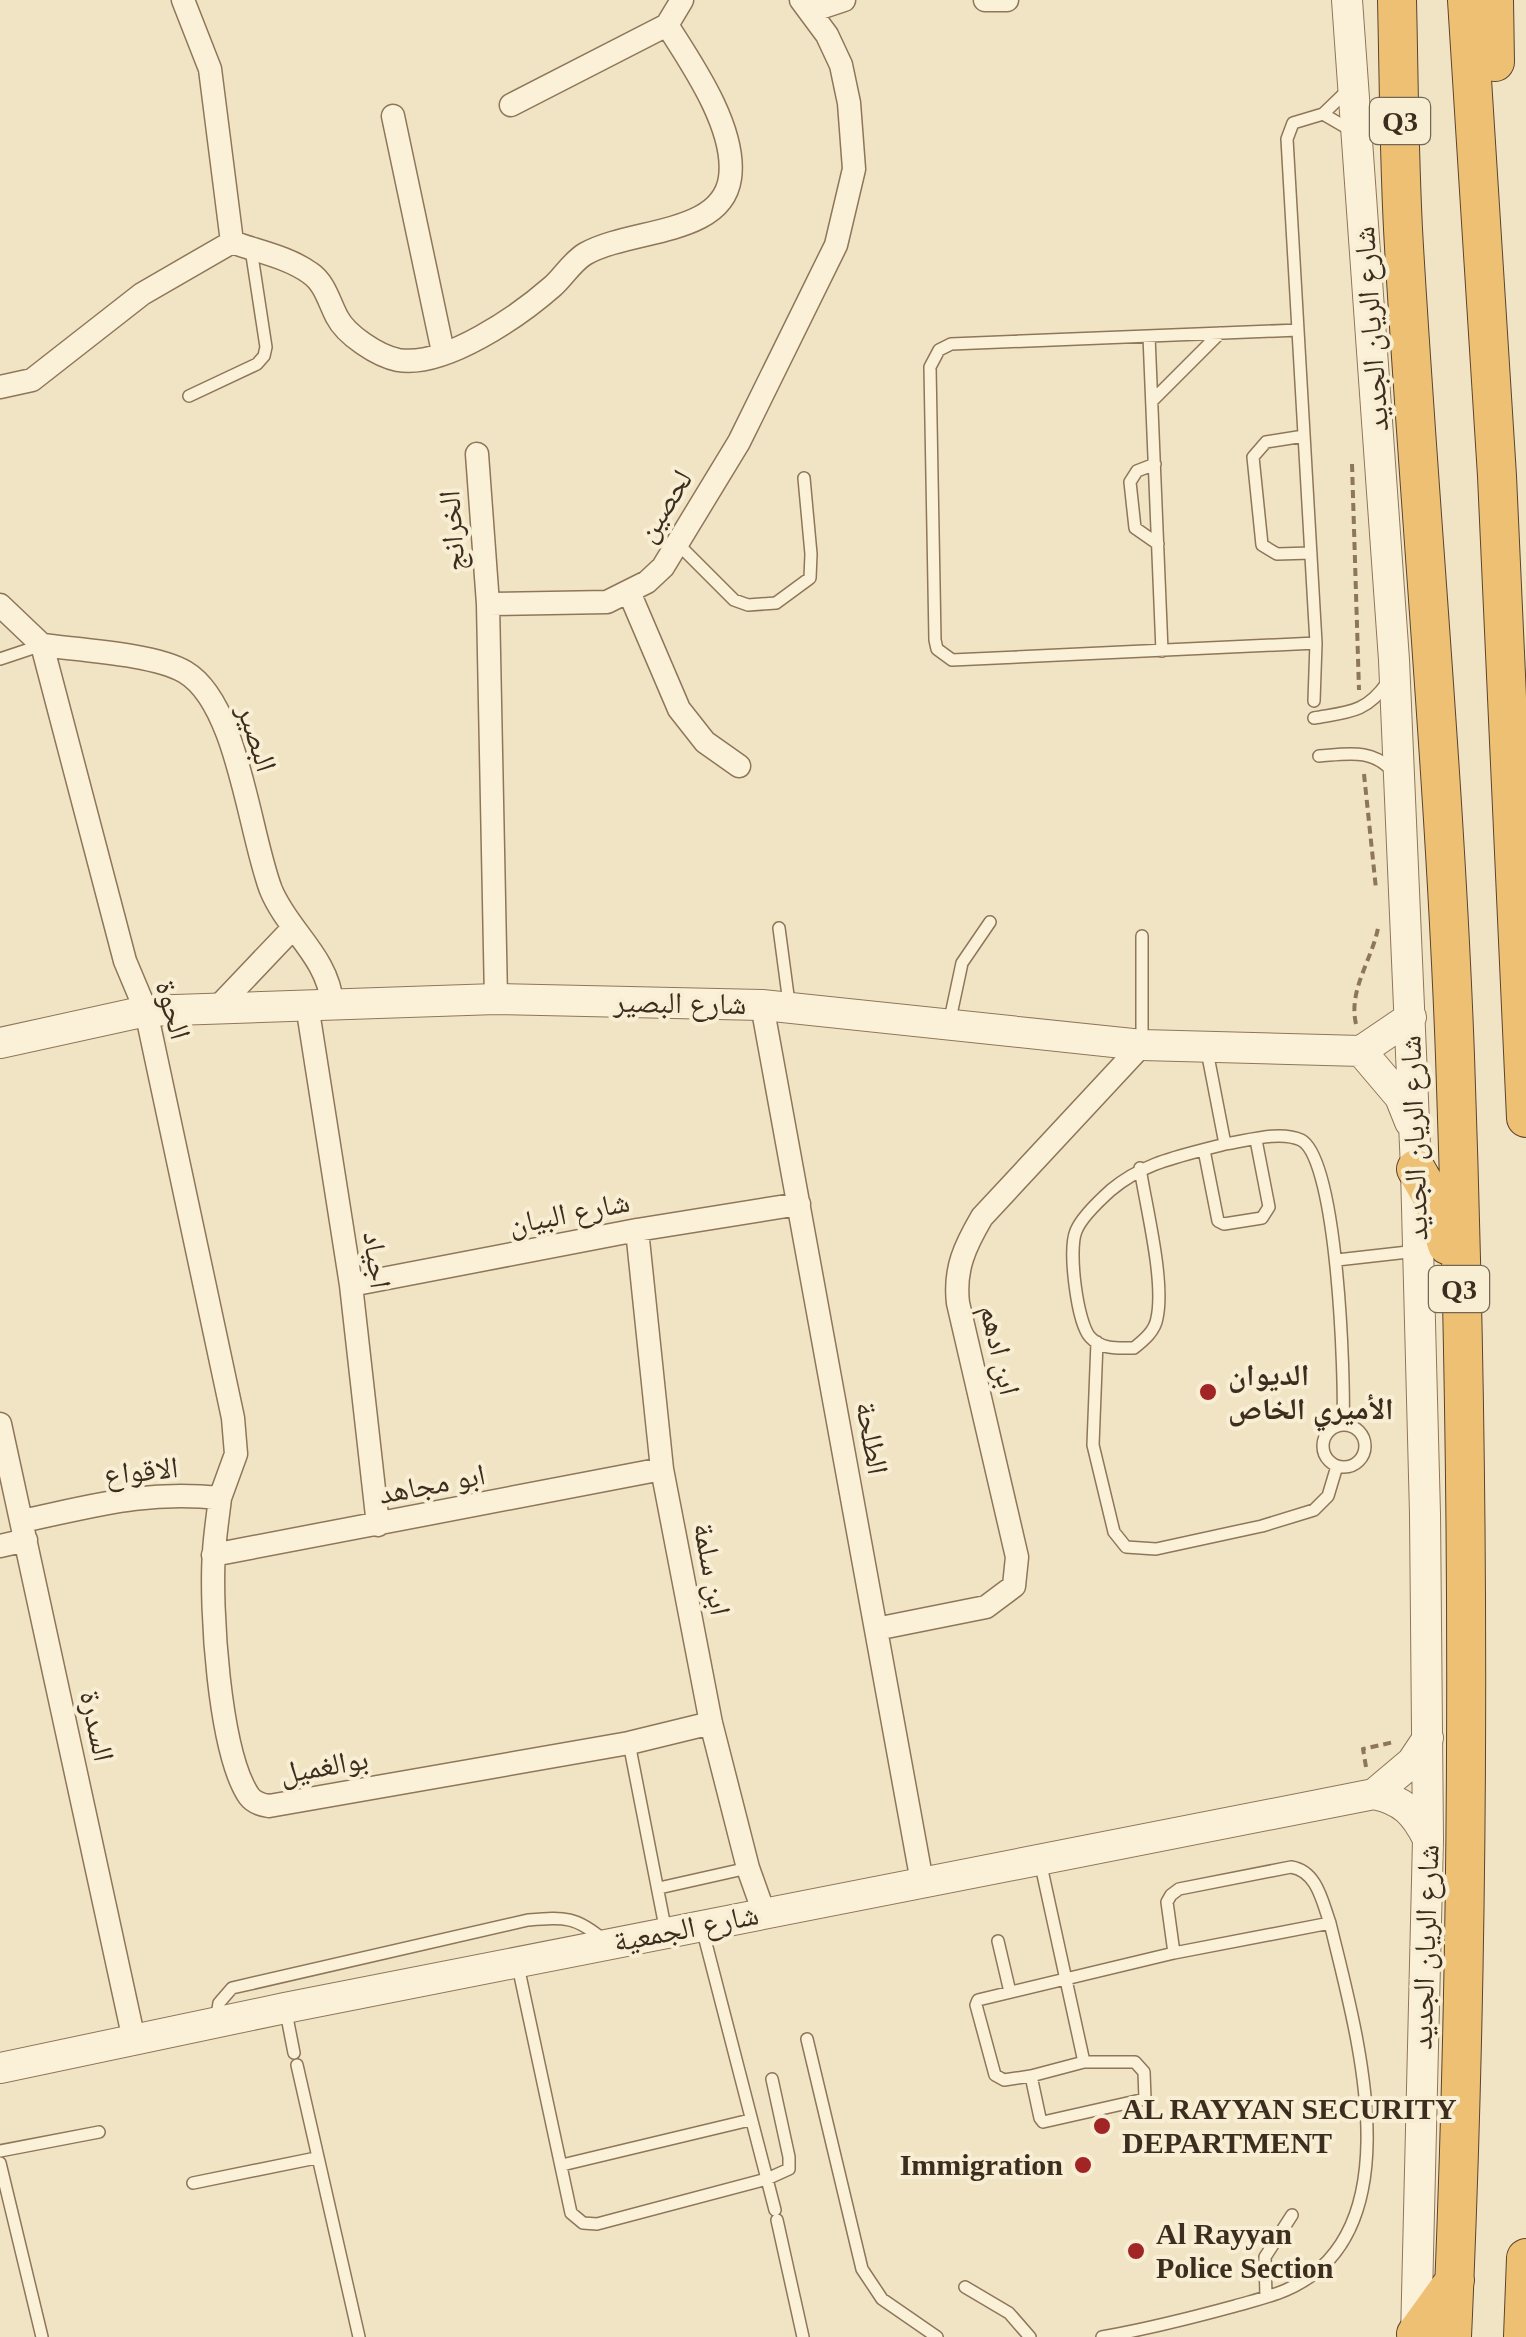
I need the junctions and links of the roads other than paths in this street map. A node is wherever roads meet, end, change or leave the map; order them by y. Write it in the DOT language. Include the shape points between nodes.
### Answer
graph roads {
  1 [pos="183,0"];
  2 [pos="682,0"];
  3 [pos="844,0"];
  4 [pos="985,0"];
  5 [pos="1007,0"];
  6 [pos="1347,0"];
  7 [pos="1380,0"];
  8 [pos="1397,0"];
  9 [pos="1468,0"];
  10 [pos="1494,0"];
  11 [pos="806,6"];
  12 [pos="667,26"];
  13 [pos="1352,86"];
  14 [pos="511,105"];
  15 [pos="1322,114"];
  16 [pos="393,116"];
  17 [pos="1357,134"];
  18 [pos="1403,242"];
  19 [pos="242,246"];
  20 [pos="1298,330"];
  21 [pos="1220,333"];
  22 [pos="1149,336"];
  23 [pos="442,352"];
  24 [pos="0,387"];
  25 [pos="189,396"];
  26 [pos="1152,401"];
  27 [pos="1304,436"];
  28 [pos="477,454"];
  29 [pos="1154,464"];
  30 [pos="804,478"];
  31 [pos="677,543"];
  32 [pos="1158,544"];
  33 [pos="1312,553"];
  34 [pos="630,592"];
  35 [pos="488,604"];
  36 [pos="0,605"];
  37 [pos="1316,643"];
  38 [pos="42,645"];
  39 [pos="1162,650"];
  40 [pos="0,659"];
  41 [pos="1394,660"];
  42 [pos="1506,688"];
  43 [pos="1314,702"];
  44 [pos="1314,718"];
  45 [pos="1319,756"];
  46 [pos="739,766"];
  47 [pos="1400,780"];
  48 [pos="990,922"];
  49 [pos="293,928"];
  50 [pos="779,928"];
  51 [pos="1142,936"];
  52 [pos="496,998"];
  53 [pos="320,1004"];
  54 [pos="776,1006"];
  55 [pos="1524,1007"];
  56 [pos="216,1009"];
  57 [pos="146,1011"];
  58 [pos="1411,1018"];
  59 [pos="949,1024"];
  60 [pos="0,1043"];
  61 [pos="1142,1045"];
  62 [pos="1207,1047"];
  63 [pos="1362,1051"];
  64 [pos="1526,1118"];
  65 [pos="1413,1128"];
  66 [pos="1256,1140"];
  67 [pos="1225,1144"];
  68 [pos="1204,1150"];
  69 [pos="1140,1168"];
  70 [pos="1416,1169"];
  71 [pos="799,1204"];
  72 [pos="636,1230"];
  73 [pos="1417,1251"];
  74 [pos="1336,1260"];
  75 [pos="350,1286"];
  76 [pos="1098,1342"];
  77 [pos="0,1424"];
  78 [pos="1343,1424"];
  79 [pos="1462,1434"];
  80 [pos="236,1454"];
  81 [pos="1337,1466"];
  82 [pos="662,1469"];
  83 [pos="220,1498"];
  84 [pos="378,1525"];
  85 [pos="24,1531"];
  86 [pos="0,1546"];
  87 [pos="213,1555"];
  88 [pos="876,1629"];
  89 [pos="710,1722"];
  90 [pos="1428,1738"];
  91 [pos="629,1743"];
  92 [pos="1374,1794"];
  93 [pos="1428,1838"];
  94 [pos="1039,1858"];
  95 [pos="748,1868"];
  96 [pos="922,1882"];
  97 [pos="659,1888"];
  98 [pos="764,1913"];
  99 [pos="1330,1923"];
  100 [pos="701,1926"];
  101 [pos="666,1932"];
  102 [pos="998,1940"];
  103 [pos="608,1944"];
  104 [pos="1174,1953"];
  105 [pos="517,1962"];
  106 [pos="1066,1980"];
  107 [pos="1010,1992"];
  108 [pos="285,2008"];
  109 [pos="215,2022"];
  110 [pos="807,2039"];
  111 [pos="134,2040"];
  112 [pos="1084,2062"];
  113 [pos="0,2068"];
  114 [pos="1031,2076"];
  115 [pos="772,2078"];
  116 [pos="750,2120"];
  117 [pos="99,2132"];
  118 [pos="0,2151"];
  119 [pos="316,2158"];
  120 [pos="0,2163"];
  121 [pos="562,2165"];
  122 [pos="766,2179"];
  123 [pos="194,2182"];
  124 [pos="1292,2216"];
  125 [pos="1526,2258"];
  126 [pos="965,2287"];
  127 [pos="1266,2297"];
  128 [pos="1178,2322"];
  129 [pos="1138,2334"];
  130 [pos="1428,2336"];
  131 [pos="42,2337"];
  132 [pos="358,2337"];
  133 [pos="803,2337"];
  134 [pos="937,2337"];
  135 [pos="1030,2337"];
  136 [pos="1102,2337"];
  137 [pos="1182,2337"];
  138 [pos="1522,2337"];
  1 -- 19 [label="street" via="210,69"];
  2 -- 12 [label="street"];
  3 -- 11 [label="street"];
  4 -- 5 [label="street"];
  6 -- 13 [label="street, شارع الريان الجديد"];
  7 -- 18 [label="highway"];
  8 -- 18 [label="highway, شارع الريان الجديد / Q3"];
  9 -- 42 [label="highway, Q3"];
  10 -- 42 [label="highway" via="1520,525"];
  11 -- 31 [label="street, لحصين" via="842,65 849,103 854,169 836,245 739,442"];
  12 -- 14 [label="street"];
  12 -- 23 [label="street" via="703,81 728,144 730,177 720,206 698,221 621,238 582,256 495,332"];
  13 -- 15 [label="lane"];
  13 -- 17 [label="street, شارع الريان الجديد"];
  15 -- 17 [label="lane"];
  15 -- 20 [label="lane" via="1298,120 1287,138"];
  16 -- 23 [label="street"];
  17 -- 41 [label="street, شارع الريان الجديد"];
  18 -- 79 [label="highway, شارع الريان الجديد / Q3" via="1454,1056"];
  19 -- 23 [label="street" via="312,274 342,326 380,353 400,360"];
  19 -- 24 [label="street" via="142,294 32,380"];
  19 -- 25 [label="lane" via="264,356"];
  20 -- 21 [label="lane"];
  20 -- 27 [label="lane"];
  21 -- 22 [label="lane"];
  21 -- 26 [label="lane"];
  22 -- 26 [label="lane"];
  22 -- 39 [label="lane" via="951,344 933,358 935,640 952,660"];
  26 -- 29 [label="lane"];
  27 -- 33 [label="lane"];
  27 -- 33 [label="lane" via="1266,442 1253,457 1262,546 1277,554"];
  28 -- 35 [label="street, الخرانج"];
  29 -- 32 [label="lane"];
  29 -- 32 [label="lane" via="1130,482 1136,528"];
  30 -- 31 [label="lane" via="810,578 776,603 734,600"];
  31 -- 34 [label="street, لحصين" via="648,582"];
  32 -- 39 [label="lane"];
  33 -- 37 [label="lane"];
  34 -- 35 [label="street" via="607,602"];
  34 -- 46 [label="street" via="678,709 705,742"];
  35 -- 52 [label="street"];
  36 -- 38 [label="street"];
  37 -- 39 [label="lane"];
  37 -- 43 [label="lane"];
  38 -- 40 [label="lane, البصير"];
  38 -- 49 [label="street, البصير" via="135,657 185,672 204,689 232,749 273,894"];
  38 -- 57 [label="street, الحوة" via="126,961"];
  41 -- 44 [label="lane" via="1386,685 1360,710"];
  41 -- 47 [label="street, شارع الريان الجديد"];
  42 -- 55 [label="highway, Q3"];
  45 -- 47 [label="lane" via="1362,752 1386,763"];
  47 -- 58 [label="street, شارع الريان الجديد"];
  48 -- 59 [label="lane" via="962,963"];
  49 -- 53 [label="street, البصير" via="330,985"];
  49 -- 56 [label="street"];
  50 -- 54 [label="lane"];
  51 -- 61 [label="lane"];
  52 -- 53 [label="street, شارع البصير"];
  52 -- 54 [label="street, شارع البصير"];
  53 -- 56 [label="street, شارع البصير"];
  53 -- 75 [label="street, اجياد"];
  54 -- 59 [label="street, شارع البصير"];
  54 -- 71 [label="street, الطلحة"];
  55 -- 64 [label="highway, Q3"];
  56 -- 57 [label="street, شارع البصير"];
  57 -- 60 [label="street, شارع البصير"];
  57 -- 80 [label="street, الحوة"];
  58 -- 63 [label="street"];
  58 -- 65 [label="street, شارع الريان الجديد"];
  59 -- 61 [label="street, شارع البصير"];
  61 -- 62 [label="street, شارع البصير"];
  61 -- 88 [label="street, ابن ادهم" via="982,1217 963,1250 958,1303 1017,1557 1014,1586 986,1607"];
  62 -- 63 [label="street, شارع البصير"];
  62 -- 67 [label="lane"];
  63 -- 65 [label="street" via="1400,1098"];
  65 -- 70 [label="street, شارع الريان الجديد"];
  66 -- 67 [label="lane"];
  66 -- 68 [label="lane" via="1269,1207 1262,1218 1218,1221"];
  66 -- 74 [label="lane" via="1284,1136 1311,1149"];
  67 -- 68 [label="lane"];
  68 -- 69 [label="lane"];
  69 -- 76 [label="lane" via="1076,1231 1080,1315"];
  69 -- 76 [label="lane" via="1158,1319 1134,1348"];
  70 -- 73 [label="street, شارع الريان الجديد"];
  70 -- 79 [label="highway" via="1433,1199 1448,1253"];
  71 -- 72 [label="street, شارع البيان"];
  71 -- 88 [label="street, الطلحة"];
  72 -- 75 [label="street, شارع البيان"];
  72 -- 82 [label="street, ابن سلمة"];
  73 -- 74 [label="lane"];
  73 -- 90 [label="street, شارع الريان الجديد"];
  74 -- 78 [label="lane"];
  75 -- 84 [label="street, اجياد"];
  76 -- 81 [label="lane" via="1093,1445 1114,1532 1126,1547 1156,1549 1314,1510 1328,1496"];
  77 -- 85 [label="street, السدرة"];
  78 -- 81 [label="lane" via="1328,1432 1323,1447"];
  78 -- 81 [label="lane" via="1359,1430 1365,1453 1354,1466"];
  79 -- 130 [label="highway, شارع الريان الجديد / Q3" via="1467,1913 1455,2280"];
  80 -- 83 [label="street, الاقواع"];
  82 -- 84 [label="street, ابو مجاهد"];
  82 -- 89 [label="street, ابن سلمة"];
  83 -- 85 [label="street, الاقواع" via="139,1496"];
  83 -- 87 [label="street, بوالغميل"];
  84 -- 87 [label="street, ابو مجاهد"];
  85 -- 86 [label="street, الاقواع"];
  85 -- 111 [label="street, السدرة"];
  87 -- 91 [label="street, بوالغميل" via="218,1678 230,1743 250,1798 259,1804"];
  88 -- 96 [label="street, الطلحة"];
  89 -- 91 [label="street, بوالغميل"];
  89 -- 95 [label="street, ابن سلمة"];
  90 -- 92 [label="street, شارع الجمعية" via="1412,1762"];
  90 -- 93 [label="street, شارع الريان الجديد"];
  91 -- 97 [label="lane"];
  92 -- 93 [label="street" via="1416,1814"];
  92 -- 94 [label="street, شارع الجمعية"];
  93 -- 130 [label="street, شارع الريان الجديد"];
  94 -- 96 [label="street, شارع الجمعية"];
  94 -- 106 [label="lane"];
  95 -- 97 [label="lane"];
  95 -- 98 [label="street, ابن سلمة"];
  96 -- 98 [label="street, شارع الجمعية"];
  97 -- 101 [label="lane"];
  98 -- 100 [label="street, شارع الجمعية"];
  99 -- 104 [label="lane"];
  99 -- 104 [label="lane" via="1312,1877 1291,1867 1171,1894"];
  99 -- 127 [label="lane" via="1366,2115 1365,2184 1334,2256 1310,2277"];
  100 -- 101 [label="street, شارع الجمعية"];
  100 -- 116 [label="lane"];
  101 -- 103 [label="street, شارع الجمعية"];
  102 -- 107 [label="lane"];
  103 -- 105 [label="street, شارع الجمعية"];
  103 -- 109 [label="lane" via="582,1921 528,1920 232,1988 219,2002"];
  104 -- 106 [label="lane"];
  105 -- 108 [label="street, شارع الجمعية"];
  105 -- 121 [label="lane"];
  106 -- 107 [label="lane"];
  106 -- 112 [label="lane"];
  107 -- 114 [label="lane" via="976,2005 992,2070 1004,2080"];
  108 -- 109 [label="street, شارع الجمعية"];
  108 -- 119 [label="lane"];
  109 -- 111 [label="street, شارع الجمعية"];
  110 -- 134 [label="lane" via="862,2269 882,2299"];
  111 -- 113 [label="street, شارع الجمعية"];
  112 -- 114 [label="lane"];
  112 -- 114 [label="lane" via="1134,2062 1144,2072 1145,2098 1048,2123 1040,2118"];
  115 -- 122 [label="lane" via="789,2168"];
  116 -- 121 [label="lane"];
  116 -- 122 [label="lane"];
  117 -- 118 [label="lane"];
  119 -- 123 [label="lane"];
  119 -- 132 [label="lane"];
  120 -- 131 [label="lane"];
  121 -- 122 [label="lane" via="571,2213 597,2224"];
  122 -- 133 [label="lane"];
  124 -- 127 [label="lane" via="1265,2257"];
  125 -- 138 [label="highway"];
  126 -- 135 [label="lane" via="1009,2313"];
  127 -- 128 [label="lane"];
  128 -- 129 [label="lane"];
  128 -- 137 [label="lane"];
  129 -- 136 [label="lane"];
}
